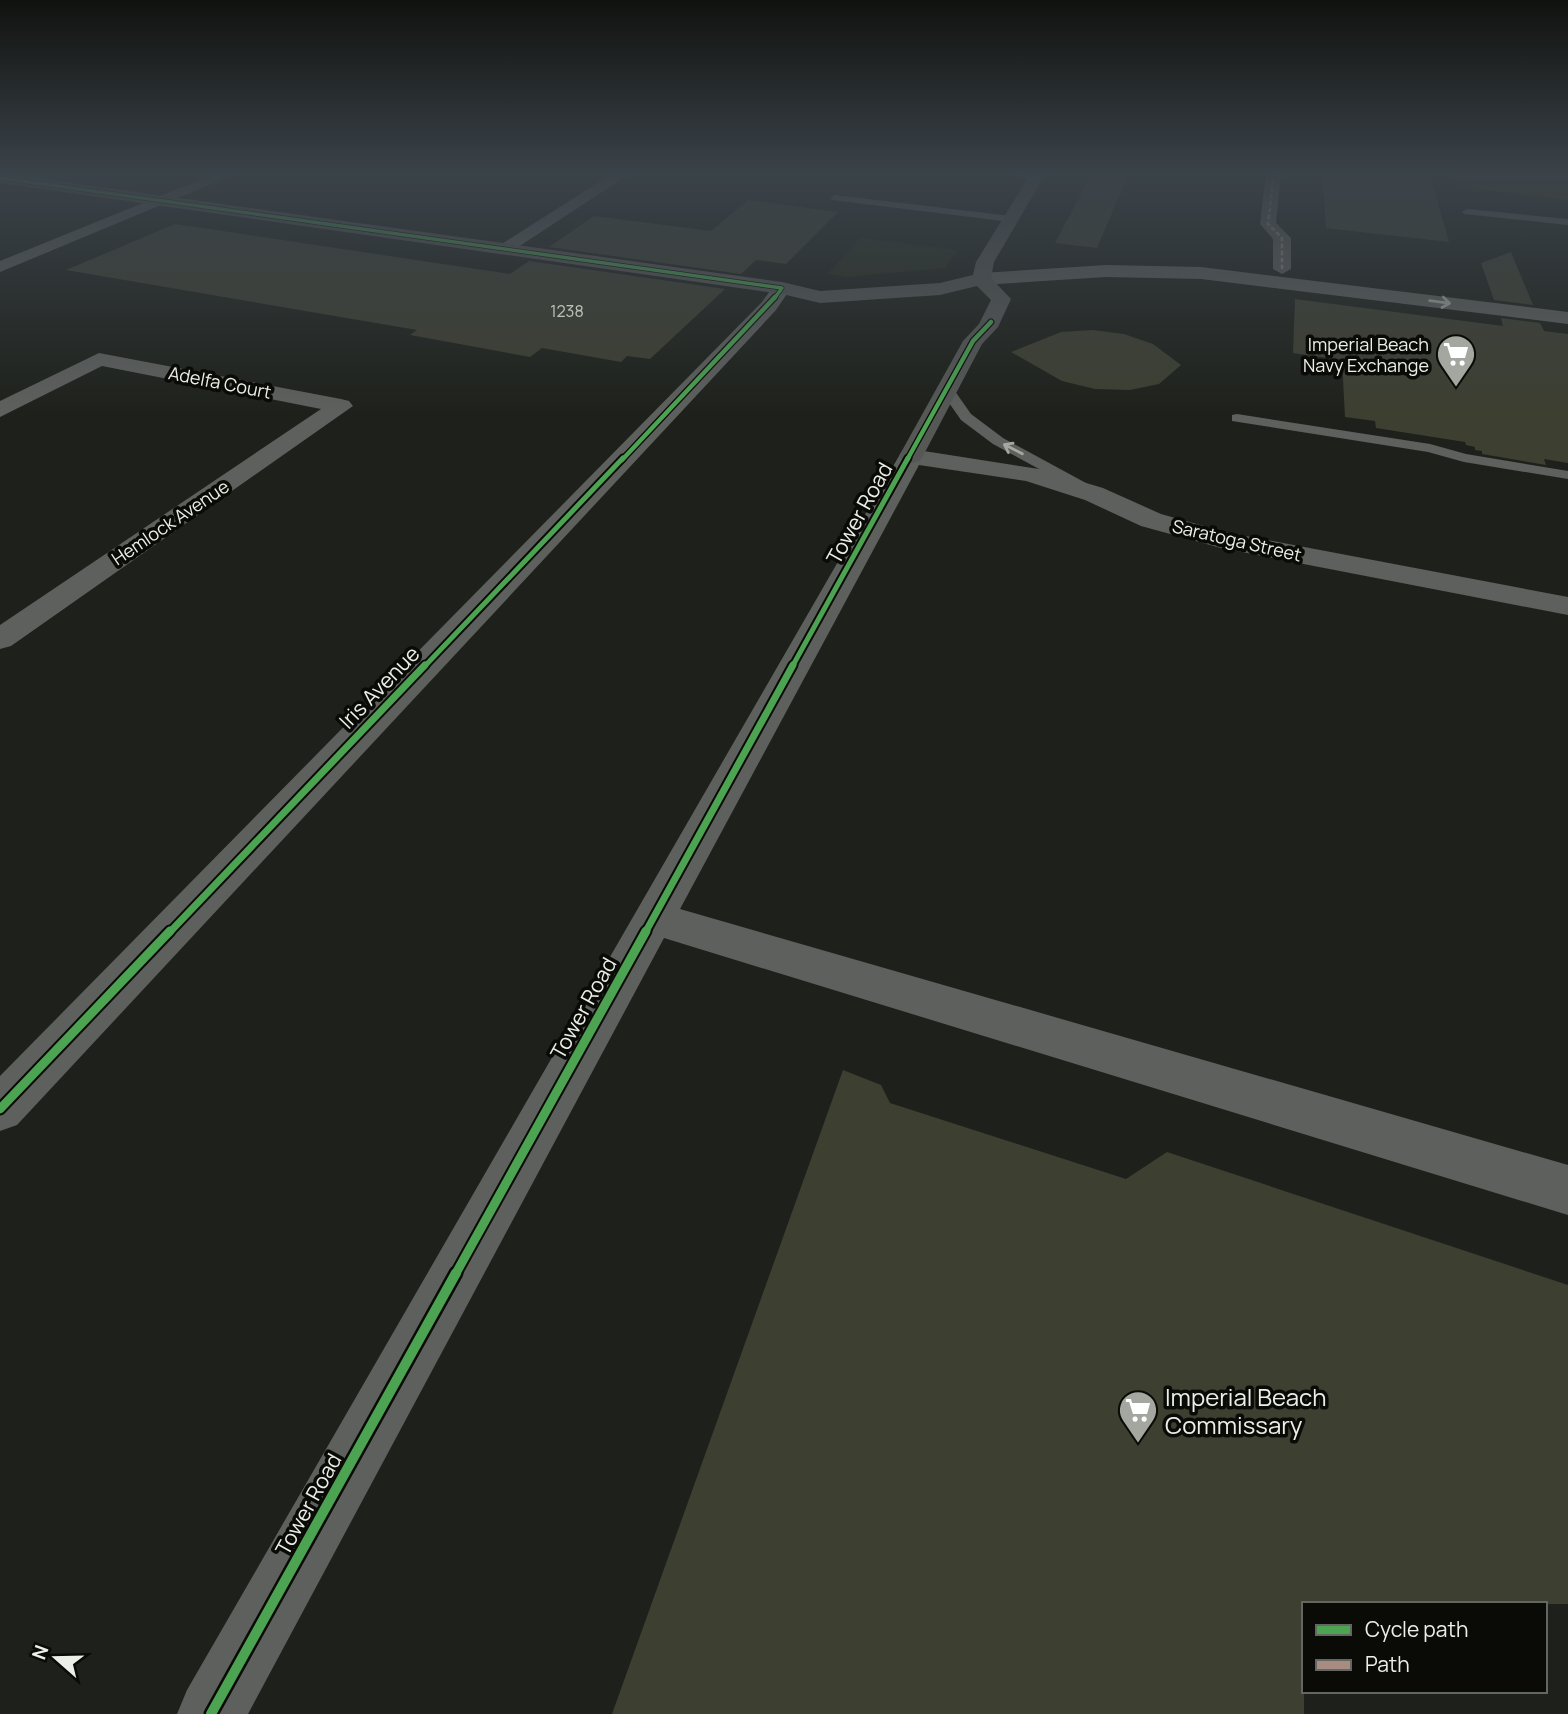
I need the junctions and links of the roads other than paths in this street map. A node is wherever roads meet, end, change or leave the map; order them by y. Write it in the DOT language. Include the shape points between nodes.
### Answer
graph roads {
  1 [pos="35,253"];
  2 [pos="532,253"];
  3 [pos="991,253"];
  4 [pos="1282,253"];
  5 [pos="0,267"];
  6 [pos="1282,269"];
  7 [pos="981,279"];
  8 [pos="782,288"];
  9 [pos="820,297"];
  10 [pos="952,311"];
  11 [pos="1568,318"];
  12 [pos="973,341"];
  13 [pos="947,390"];
  14 [pos="341,406"];
  15 [pos="0,410"];
  16 [pos="1237,418"];
  17 [pos="911,456"];
  18 [pos="1568,475"];
  19 [pos="1094,494"];
  20 [pos="1568,606"];
  21 [pos="0,639"];
  22 [pos="652,918"];
  23 [pos="0,1109"];
  24 [pos="1568,1190"];
  25 [pos="211,1714"];
  1 -- 5 [label="street"];
  2 -- 8 [label="main road"];
  3 -- 7 [label="main road"];
  4 -- 6 [label="street"];
  7 -- 8 [label="main road"];
  7 -- 9 [label="main road" via="940,289"];
  7 -- 10 [label="main road"];
  7 -- 11 [label="street, one-way" via="1106,271 1201,273"];
  7 -- 12 [label="main road, Tower Road" via="1001,299 990,322"];
  8 -- 9 [label="main road"];
  8 -- 23 [label="street, Iris Avenue"];
  9 -- 10 [label="main road"];
  10 -- 12 [label="main road"];
  12 -- 13 [label="main road, Tower Road"];
  13 -- 17 [label="main road, Tower Road"];
  19 -- 13 [label="lane, one-way" via="998,441 966,417"];
  14 -- 15 [label="street, Adelfa Court" via="99,359"];
  14 -- 21 [label="street, Hemlock Avenue"];
  16 -- 18 [label="lane"];
  17 -- 19 [label="street, Saratoga Street" via="1030,474"];
  17 -- 22 [label="street, Tower Road"];
  19 -- 20 [label="street, Saratoga Street" via="1151,520 1222,540"];
  22 -- 24 [label="street"];
  22 -- 25 [label="street, Tower Road"];
}
